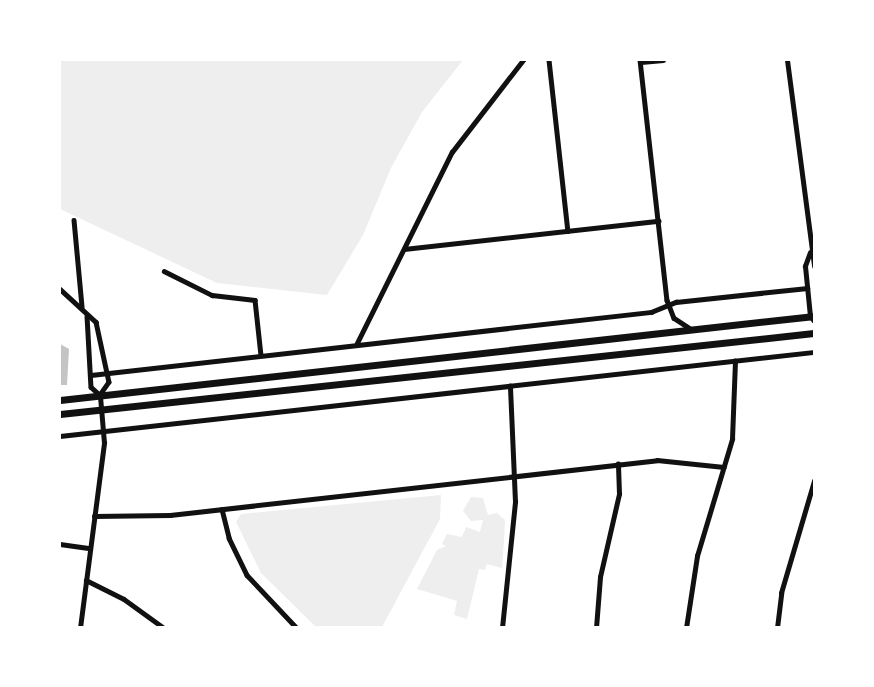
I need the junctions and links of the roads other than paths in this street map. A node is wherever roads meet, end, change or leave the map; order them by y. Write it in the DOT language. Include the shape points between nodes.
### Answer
graph roads {
  1 [pos="523,60"];
  2 [pos="549,60"];
  3 [pos="663,60"];
  4 [pos="787,60"];
  5 [pos="640,61"];
  6 [pos="74,220"];
  7 [pos="658,221"];
  8 [pos="568,231"];
  9 [pos="404,249"];
  10 [pos="810,252"];
  11 [pos="814,266"];
  12 [pos="164,271"];
  13 [pos="807,288"];
  14 [pos="60,289"];
  15 [pos="668,304"];
  16 [pos="82,308"];
  17 [pos="87,316"];
  18 [pos="813,318"];
  19 [pos="692,329"];
  20 [pos="814,334"];
  21 [pos="357,344"];
  22 [pos="814,352"];
  23 [pos="261,355"];
  24 [pos="735,361"];
  25 [pos="106,372"];
  26 [pos="90,375"];
  27 [pos="510,386"];
  28 [pos="100,395"];
  29 [pos="60,400"];
  30 [pos="101,409"];
  31 [pos="60,414"];
  32 [pos="103,431"];
  33 [pos="60,436"];
  34 [pos="618,464"];
  35 [pos="724,467"];
  36 [pos="515,475"];
  37 [pos="814,481"];
  38 [pos="222,509"];
  39 [pos="94,516"];
  40 [pos="60,544"];
  41 [pos="90,548"];
  42 [pos="86,580"];
  43 [pos="80,628"];
  44 [pos="164,628"];
  45 [pos="297,628"];
  46 [pos="502,628"];
  47 [pos="596,628"];
  48 [pos="686,628"];
  49 [pos="776,628"];
  1 -- 9 [label="street" via="452,152"];
  2 -- 8 [label="street"];
  3 -- 5 [label="street"];
  4 -- 10 [label="street"];
  5 -- 7 [label="street"];
  6 -- 16 [label="street"];
  7 -- 8 [label="street"];
  7 -- 15 [label="street"];
  8 -- 9 [label="street"];
  9 -- 21 [label="street"];
  10 -- 11 [label="street"];
  10 -- 13 [label="street" via="805,265"];
  12 -- 23 [label="street" via="212,295 255,300"];
  13 -- 15 [label="street"];
  13 -- 18 [label="street"];
  14 -- 16 [label="street"];
  15 -- 19 [label="street" via="674,318"];
  15 -- 21 [label="street" via="651,312"];
  16 -- 17 [label="street"];
  17 -- 25 [label="street" via="96,322"];
  17 -- 26 [label="street"];
  18 -- 19 [label="main road"];
  19 -- 28 [label="main road"];
  20 -- 30 [label="main road"];
  21 -- 23 [label="street"];
  22 -- 24 [label="street"];
  23 -- 25 [label="street"];
  24 -- 27 [label="street"];
  24 -- 35 [label="street" via="736,415"];
  25 -- 26 [label="street"];
  25 -- 28 [label="street" via="108,382"];
  26 -- 28 [label="street" via="91,387"];
  27 -- 32 [label="street"];
  27 -- 36 [label="street"];
  28 -- 29 [label="main road"];
  28 -- 30 [label="street"];
  30 -- 31 [label="main road"];
  30 -- 32 [label="street"];
  32 -- 33 [label="street"];
  32 -- 39 [label="street"];
  34 -- 35 [label="street" via="685,460"];
  34 -- 36 [label="street"];
  34 -- 47 [label="street" via="619,494 603,562"];
  35 -- 48 [label="street" via="693,573"];
  36 -- 38 [label="street"];
  36 -- 46 [label="street"];
  37 -- 49 [label="street" via="781,593"];
  38 -- 39 [label="street" via="152,517"];
  38 -- 45 [label="street" via="247,575"];
  39 -- 41 [label="street"];
  40 -- 41 [label="street"];
  41 -- 42 [label="street"];
  42 -- 43 [label="street"];
  42 -- 44 [label="street" via="124,599"];
}
